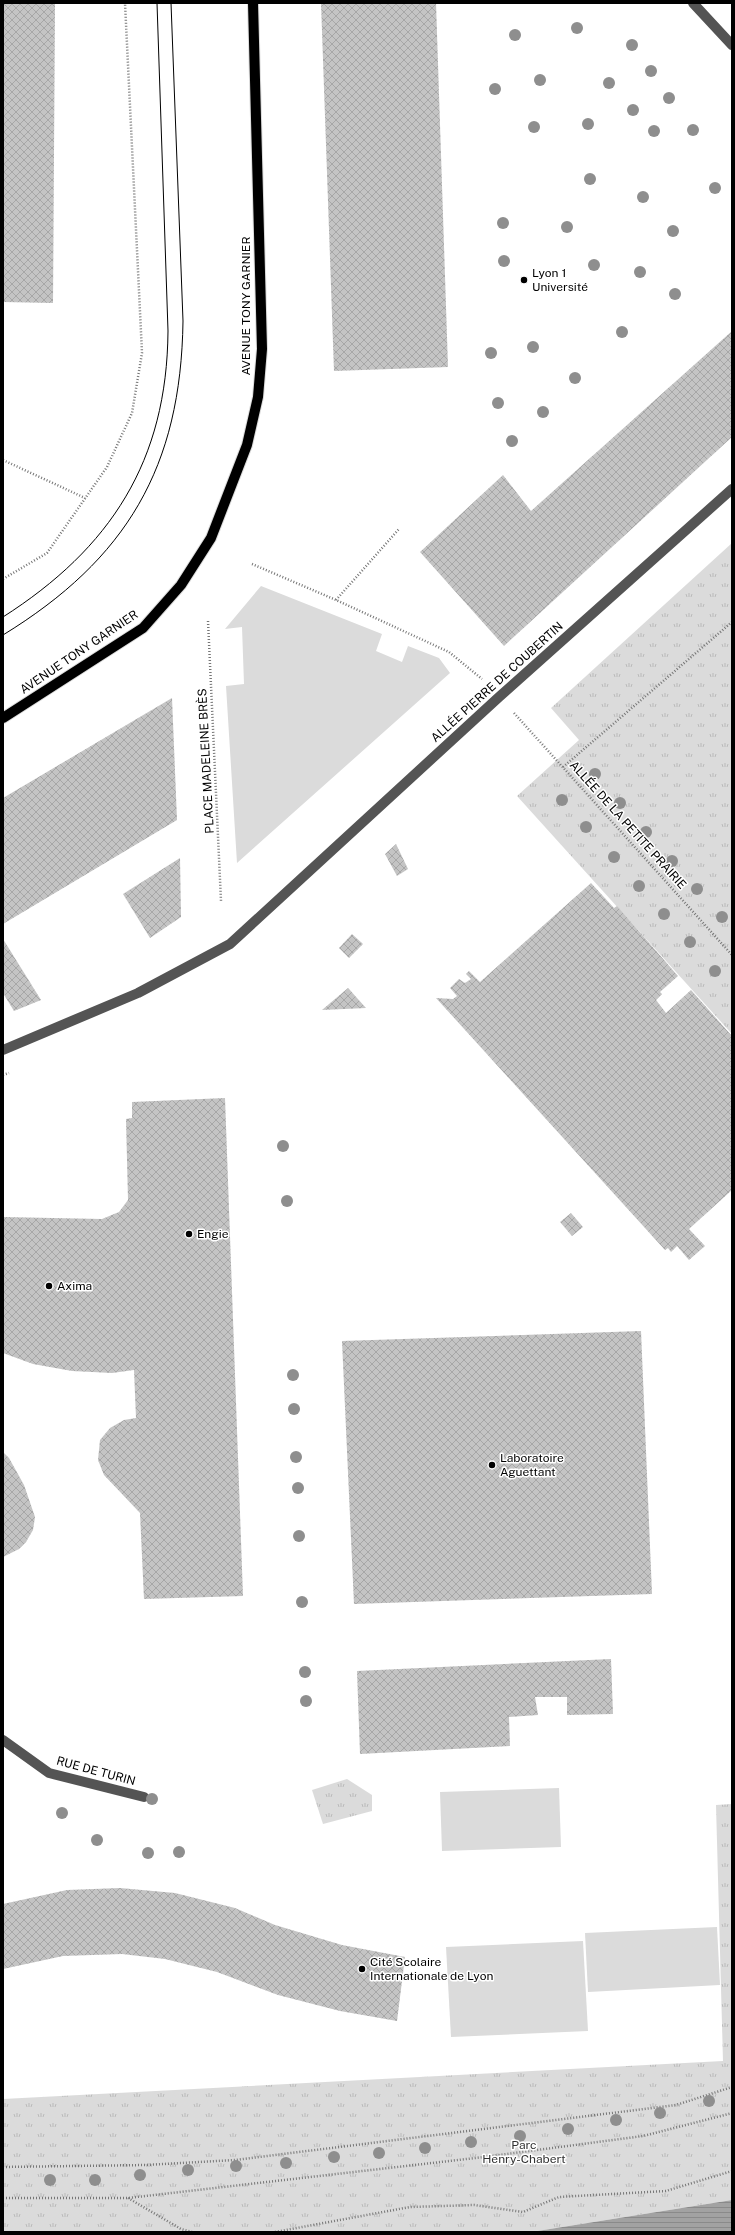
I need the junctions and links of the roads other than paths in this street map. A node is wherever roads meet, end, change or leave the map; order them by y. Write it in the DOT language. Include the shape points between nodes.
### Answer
graph roads {
  1 [pos="253,3"];
  2 [pos="693,3"];
  3 [pos="732,45"];
  4 [pos="732,489"];
  5 [pos="3,718"];
  6 [pos="3,1050"];
  7 [pos="3,1740"];
  8 [pos="144,1797"];
  1 -- 5 [label="main road, AVENUE TONY GARNIER" via="262,349 258,397 247,445 211,538 181,585 143,628"];
  2 -- 3 [label="street"];
  4 -- 6 [label="street, ALLÉE PIERRE DE COUBERTIN" via="499,697 230,944 138,993"];
  7 -- 8 [label="street, RUE DE TURIN" via="49,1773"];
}
